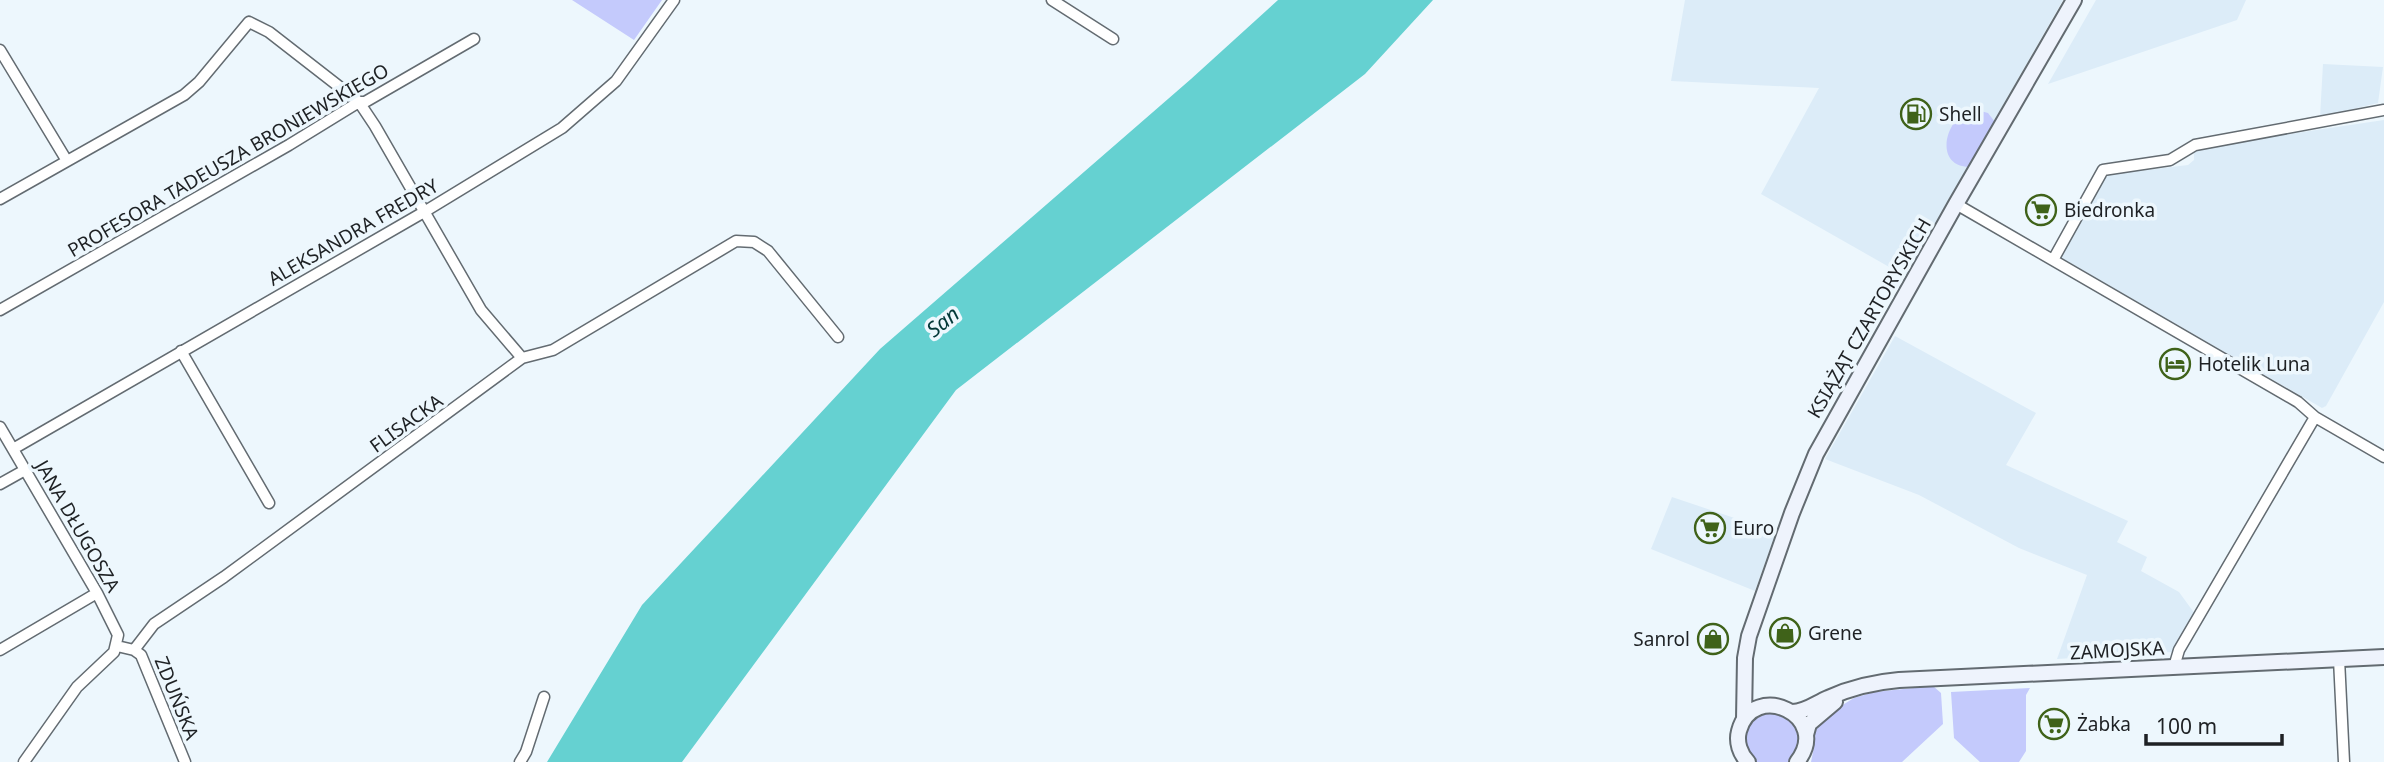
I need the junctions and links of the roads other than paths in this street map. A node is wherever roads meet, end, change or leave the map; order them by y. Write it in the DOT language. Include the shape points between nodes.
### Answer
graph roads {
  1 [pos="674,0"];
  2 [pos="1052,0"];
  3 [pos="2074,0"];
  4 [pos="474,39"];
  5 [pos="1113,39"];
  6 [pos="0,50"];
  7 [pos="359,102"];
  8 [pos="2384,110"];
  9 [pos="67,161"];
  10 [pos="0,199"];
  11 [pos="1956,204"];
  12 [pos="424,212"];
  13 [pos="2053,260"];
  14 [pos="0,310"];
  15 [pos="838,337"];
  16 [pos="181,351"];
  17 [pos="522,358"];
  18 [pos="2315,417"];
  19 [pos="0,426"];
  20 [pos="13,449"];
  21 [pos="2384,457"];
  22 [pos="25,470"];
  23 [pos="0,484"];
  24 [pos="269,503"];
  25 [pos="97,593"];
  26 [pos="117,646"];
  27 [pos="0,650"];
  28 [pos="134,650"];
  29 [pos="2384,657"];
  30 [pos="2339,659"];
  31 [pos="2174,667"];
  32 [pos="1745,675"];
  33 [pos="1853,689"];
  34 [pos="544,696"];
  35 [pos="1770,705"];
  36 [pos="1792,712"];
  37 [pos="1744,719"];
  38 [pos="1806,735"];
  39 [pos="1801,759"];
  40 [pos="24,762"];
  41 [pos="185,762"];
  42 [pos="520,762"];
  43 [pos="1748,762"];
  44 [pos="2344,762"];
  1 -- 12 [label="street, ALEKSANDRA FREDRY" via="616,81 586,109"];
  2 -- 5 [label="street"];
  3 -- 11 [label="main road, KSIĄŻĄT CZARTORYSKICH"];
  4 -- 7 [label="street, PROFESORA TADEUSZA BRONIEWSKIEGO"];
  6 -- 9 [label="street"];
  7 -- 9 [label="street" via="269,32 249,22 184,94"];
  7 -- 12 [label="street"];
  7 -- 14 [label="street, PROFESORA TADEUSZA BRONIEWSKIEGO"];
  8 -- 13 [label="street" via="2195,145 2170,160 2103,170"];
  9 -- 10 [label="street"];
  11 -- 13 [label="street"];
  11 -- 32 [label="main road, KSIĄŻĄT CZARTORYSKICH" via="1812,463 1752,626"];
  12 -- 16 [label="street, ALEKSANDRA FREDRY"];
  12 -- 17 [label="street" via="481,310"];
  13 -- 18 [label="street" via="2298,402"];
  15 -- 17 [label="street, FLISACKA" via="768,251 754,242 736,241 553,350"];
  16 -- 20 [label="street, ALEKSANDRA FREDRY"];
  16 -- 24 [label="street"];
  17 -- 28 [label="street, FLISACKA" via="154,624"];
  18 -- 21 [label="street"];
  18 -- 31 [label="street" via="2179,650"];
  19 -- 20 [label="street, JANA DŁUGOSZA"];
  20 -- 22 [label="street, JANA DŁUGOSZA"];
  22 -- 23 [label="street"];
  22 -- 25 [label="street, JANA DŁUGOSZA"];
  25 -- 26 [label="street, JANA DŁUGOSZA" via="116,628"];
  25 -- 27 [label="street"];
  26 -- 28 [label="street"];
  26 -- 40 [label="street" via="77,687"];
  28 -- 41 [label="street, ZDUŃSKA" via="141,654"];
  29 -- 30 [label="main road, ZAMOJSKA"];
  30 -- 31 [label="main road, ZAMOJSKA"];
  30 -- 44 [label="street"];
  31 -- 33 [label="main road, ZAMOJSKA" via="1899,680"];
  32 -- 35 [label="main road" via="1760,702"];
  32 -- 37 [label="main road, KSIĄŻĄT CZARTORYSKICH"];
  33 -- 36 [label="main road, ZAMOJSKA"];
  33 -- 38 [label="main road, ZAMOJSKA" via="1815,717"];
  34 -- 42 [label="street"];
  35 -- 36 [label="main road"];
  35 -- 37 [label="main road"];
  36 -- 38 [label="main road"];
  37 -- 43 [label="main road, KSIĄŻĄT CZARTORYSKICH" via="1738,739"];
  38 -- 39 [label="main road"];
}
